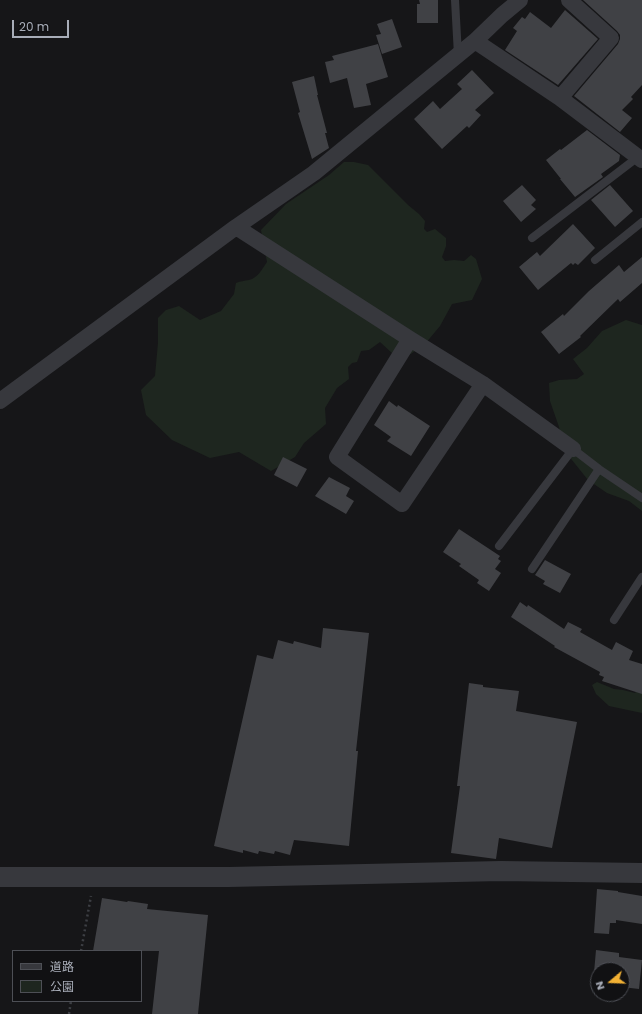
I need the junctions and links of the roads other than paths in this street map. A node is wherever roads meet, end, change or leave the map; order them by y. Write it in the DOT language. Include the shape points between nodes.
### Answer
graph roads {
  1 [pos="454,0"];
  2 [pos="520,0"];
  3 [pos="569,0"];
  4 [pos="502,8"];
  5 [pos="475,41"];
  6 [pos="458,55"];
  7 [pos="560,98"];
  8 [pos="640,159"];
  9 [pos="642,222"];
  10 [pos="236,227"];
  11 [pos="532,238"];
  12 [pos="595,260"];
  13 [pos="410,339"];
  14 [pos="483,384"];
  15 [pos="0,401"];
  16 [pos="573,449"];
  17 [pos="599,469"];
  18 [pos="642,498"];
  19 [pos="499,546"];
  20 [pos="532,569"];
  21 [pos="642,577"];
  22 [pos="614,620"];
  23 [pos="642,873"];
  24 [pos="0,877"];
  1 -- 6 [label="lane"];
  2 -- 4 [label="street"];
  3 -- 7 [label="street" via="611,38"];
  4 -- 5 [label="street"];
  5 -- 6 [label="street"];
  5 -- 7 [label="street"];
  6 -- 10 [label="street" via="314,173"];
  7 -- 8 [label="street"];
  8 -- 11 [label="lane"];
  9 -- 12 [label="lane"];
  10 -- 13 [label="street"];
  10 -- 15 [label="street"];
  13 -- 14 [label="street"];
  13 -- 14 [label="street" via="337,457 402,504"];
  14 -- 16 [label="street"];
  16 -- 17 [label="lane"];
  16 -- 19 [label="lane"];
  17 -- 18 [label="lane"];
  17 -- 20 [label="lane"];
  21 -- 22 [label="lane"];
  23 -- 24 [label="street" via="501,871 229,877"];
}
